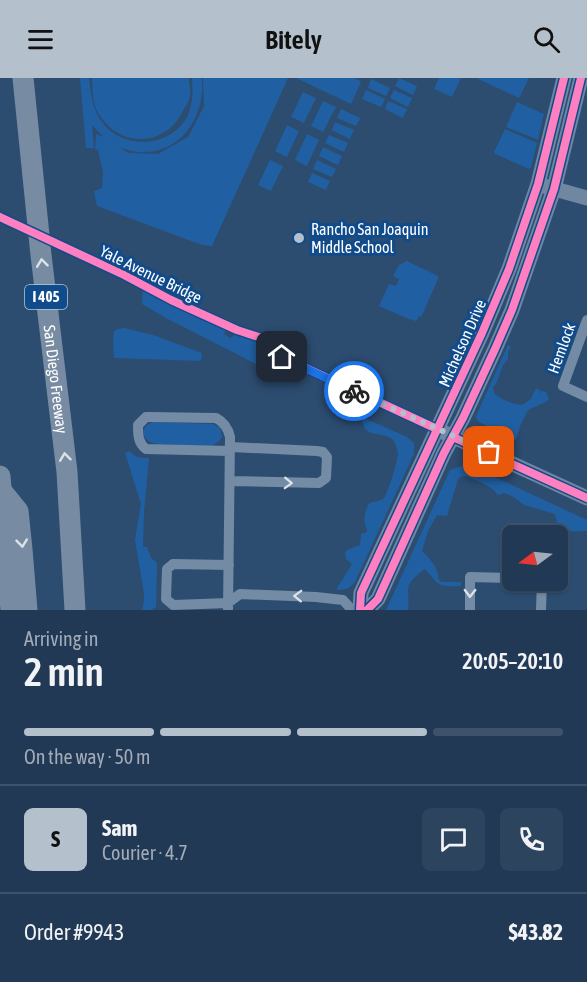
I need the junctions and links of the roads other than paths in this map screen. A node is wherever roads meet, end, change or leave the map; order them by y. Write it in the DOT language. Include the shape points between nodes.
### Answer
graph roads {
  1 [pos="24,78"];
  2 [pos="564,78"];
  3 [pos="581,78"];
  4 [pos="538,184"];
  5 [pos="554,189"];
  6 [pos="587,198"];
  7 [pos="587,320"];
  8 [pos="282,357"];
  9 [pos="587,398"];
  10 [pos="437,429"];
  11 [pos="453,437"];
  12 [pos="230,449"];
  13 [pos="230,482"];
  14 [pos="1,483"];
  15 [pos="587,498"];
  16 [pos="229,565"];
  17 [pos="502,578"];
  18 [pos="542,591"];
  19 [pos="231,608"];
  20 [pos="11,610"];
  21 [pos="27,610"];
  22 [pos="75,610"];
  23 [pos="352,610"];
  24 [pos="360,610"];
  25 [pos="368,610"];
  26 [pos="470,610"];
  27 [pos="541,610"];
  22 -- 1 [label="highway, San Diego Freeway / I 405, one-way" via="67,472"];
  2 -- 4 [label="main road, Michelson Drive"];
  3 -- 5 [label="main road, Michelson Drive"];
  4 -- 5 [label="main road"];
  4 -- 10 [label="main road, Michelson Drive" via="509,269"];
  5 -- 6 [label="main road"];
  5 -- 11 [label="main road, Michelson Drive" via="512,310"];
  7 -- 9 [label="street, Hemlock" via="563,386"];
  8 -- 10 [label="street"];
  10 -- 11 [label="main road"];
  10 -- 24 [label="main road, Michelson Drive" via="361,593"];
  11 -- 15 [label="main road"];
  11 -- 25 [label="main road, Michelson Drive" via="378,599"];
  12 -- 12 [label="street" via="228,431 216,418 146,417 138,425 140,444 146,449"];
  12 -- 13 [label="street"];
  13 -- 12 [label="street, one-way" via="319,483 326,478 327,457 317,451"];
  13 -- 16 [label="street"];
  14 -- 20 [label="highway"];
  14 -- 21 [label="highway, one-way" via="18,511"];
  16 -- 19 [label="street"];
  16 -- 19 [label="street" via="173,564 167,568 166,599 173,605"];
  17 -- 26 [label="street, one-way" via="470,577"];
  18 -- 27 [label="street"];
  23 -- 19 [label="street, one-way" via="343,600 240,594"];
}
